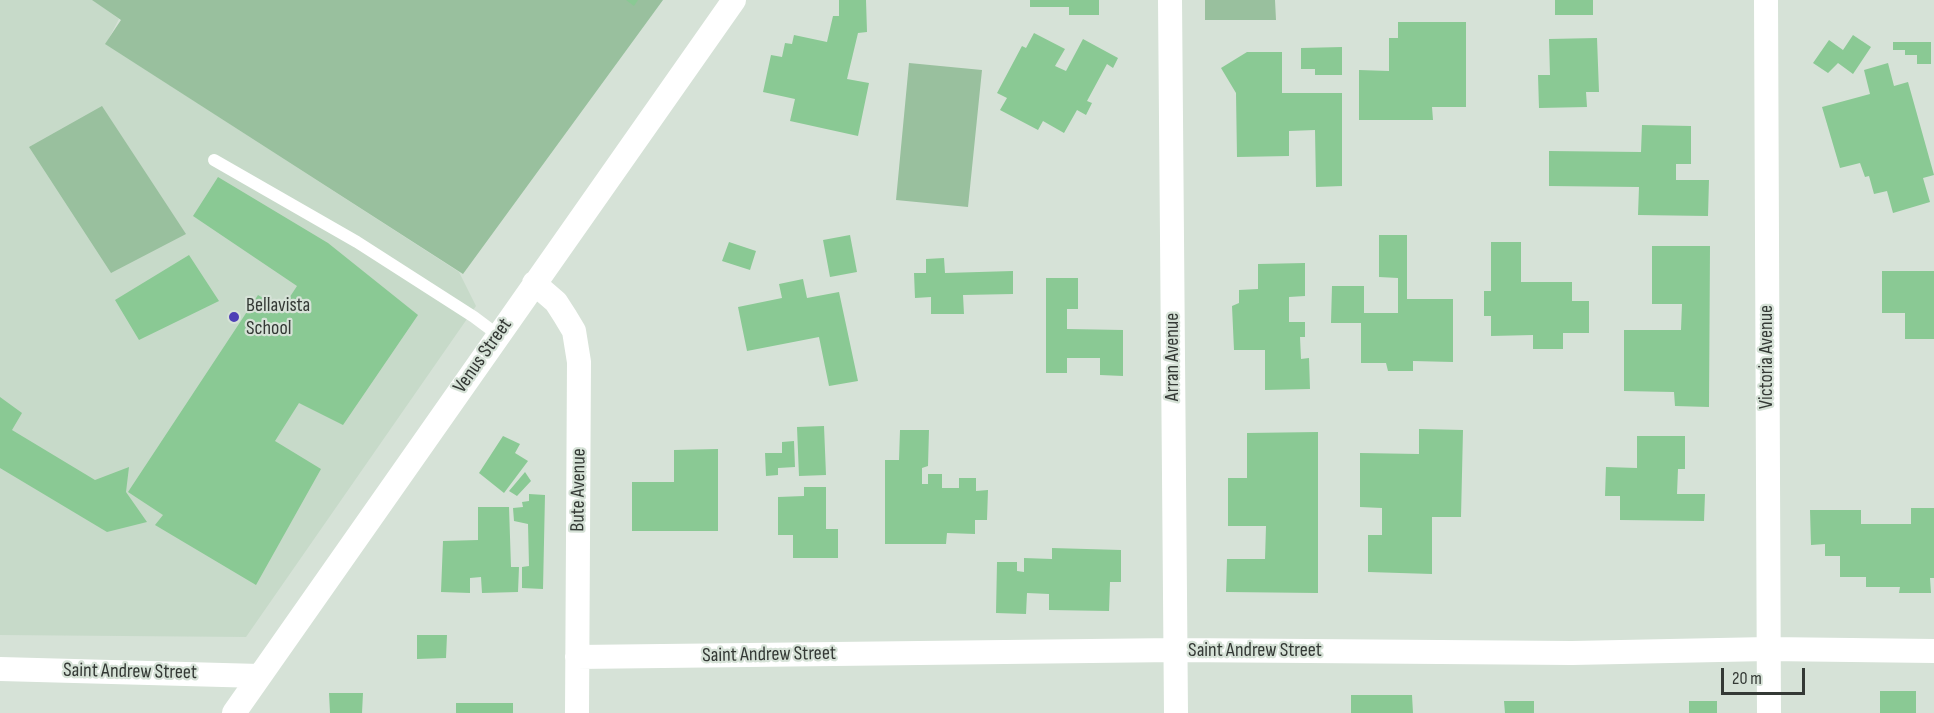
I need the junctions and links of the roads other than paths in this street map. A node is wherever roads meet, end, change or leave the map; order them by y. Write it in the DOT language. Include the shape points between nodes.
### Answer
graph roads {
  1 [pos="734,0"];
  2 [pos="1170,0"];
  3 [pos="1766,0"];
  4 [pos="214,160"];
  5 [pos="534,283"];
  6 [pos="498,335"];
  7 [pos="1768,649"];
  8 [pos="1176,650"];
  9 [pos="1934,651"];
  10 [pos="577,657"];
  11 [pos="0,669"];
  12 [pos="260,676"];
  13 [pos="234,713"];
  14 [pos="577,713"];
  15 [pos="1176,713"];
  16 [pos="1769,713"];
  1 -- 5 [label="street, Venus Street"];
  2 -- 8 [label="street, Arran Avenue"];
  3 -- 7 [label="street, Victoria Avenue"];
  4 -- 6 [label="lane" via="357,242"];
  5 -- 6 [label="street, Venus Street"];
  5 -- 10 [label="street, Bute Avenue" via="556,302 574,331 579,362"];
  6 -- 12 [label="street, Venus Street"];
  7 -- 8 [label="street, Saint Andrew Street" via="1572,653"];
  7 -- 9 [label="street, Saint Andrew Street"];
  7 -- 16 [label="street, Victoria Avenue"];
  8 -- 10 [label="street, Saint Andrew Street"];
  8 -- 15 [label="street, Arran Avenue"];
  10 -- 14 [label="street, Bute Avenue"];
  11 -- 12 [label="street, Saint Andrew Street"];
  12 -- 13 [label="street, Venus Street"];
}
